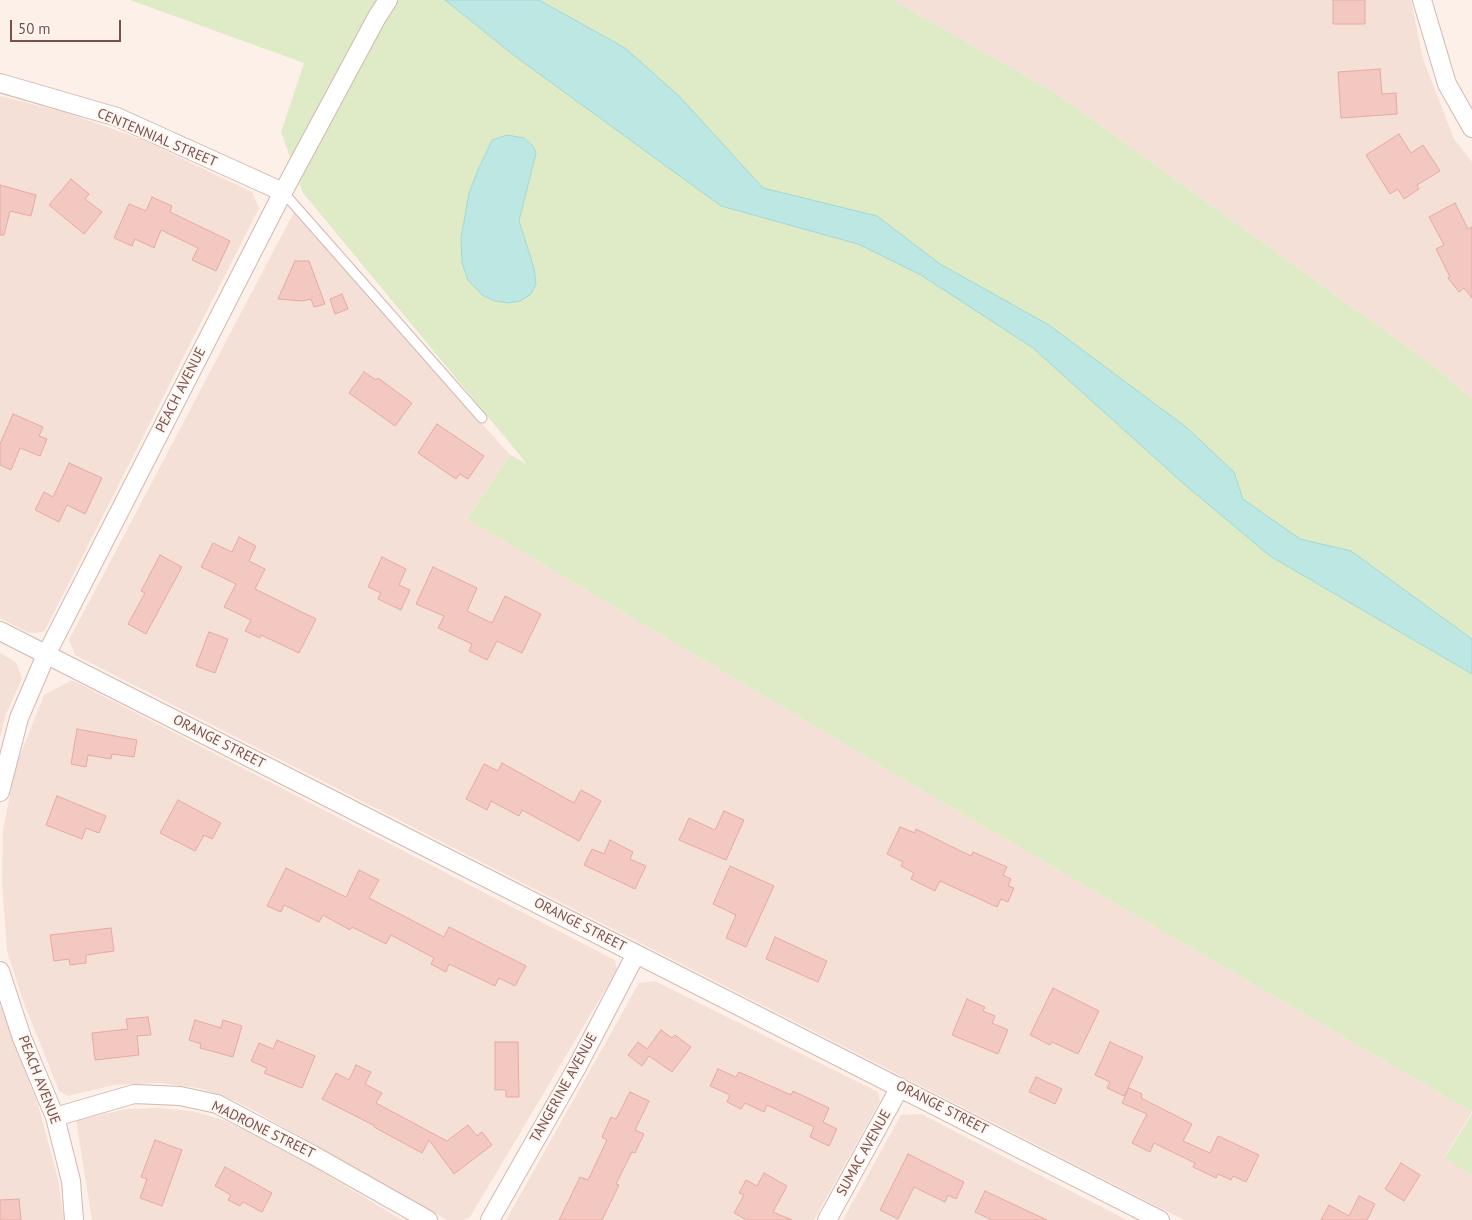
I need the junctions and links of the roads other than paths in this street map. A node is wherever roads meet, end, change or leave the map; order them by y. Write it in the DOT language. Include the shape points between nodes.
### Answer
graph roads {
  1 [pos="388,0"];
  2 [pos="1422,0"];
  3 [pos="0,83"];
  4 [pos="1472,128"];
  5 [pos="283,192"];
  6 [pos="482,418"];
  7 [pos="0,631"];
  8 [pos="46,655"];
  9 [pos="0,792"];
  10 [pos="636,954"];
  11 [pos="0,971"];
  12 [pos="900,1087"];
  13 [pos="56,1117"];
  14 [pos="74,1220"];
  15 [pos="428,1220"];
  16 [pos="490,1220"];
  17 [pos="827,1220"];
  18 [pos="1160,1220"];
  1 -- 5 [label="street, PEACH AVENUE"];
  2 -- 4 [label="street" via="1447,84"];
  3 -- 5 [label="street, CENTENNIAL STREET" via="116,117"];
  5 -- 6 [label="lane"];
  5 -- 8 [label="street, PEACH AVENUE"];
  7 -- 8 [label="street, ORANGE STREET"];
  8 -- 9 [label="street, PEACH AVENUE" via="19,718"];
  8 -- 10 [label="street, ORANGE STREET"];
  10 -- 12 [label="street, ORANGE STREET"];
  10 -- 16 [label="street, TANGERINE AVENUE" via="577,1068"];
  11 -- 13 [label="street, PEACH AVENUE" via="22,1038"];
  12 -- 17 [label="street, SUMAC AVENUE"];
  12 -- 18 [label="street, ORANGE STREET"];
  13 -- 14 [label="street, PEACH AVENUE" via="71,1181"];
  13 -- 15 [label="street, MADRONE STREET" via="134,1094 180,1096 217,1104"];
}
